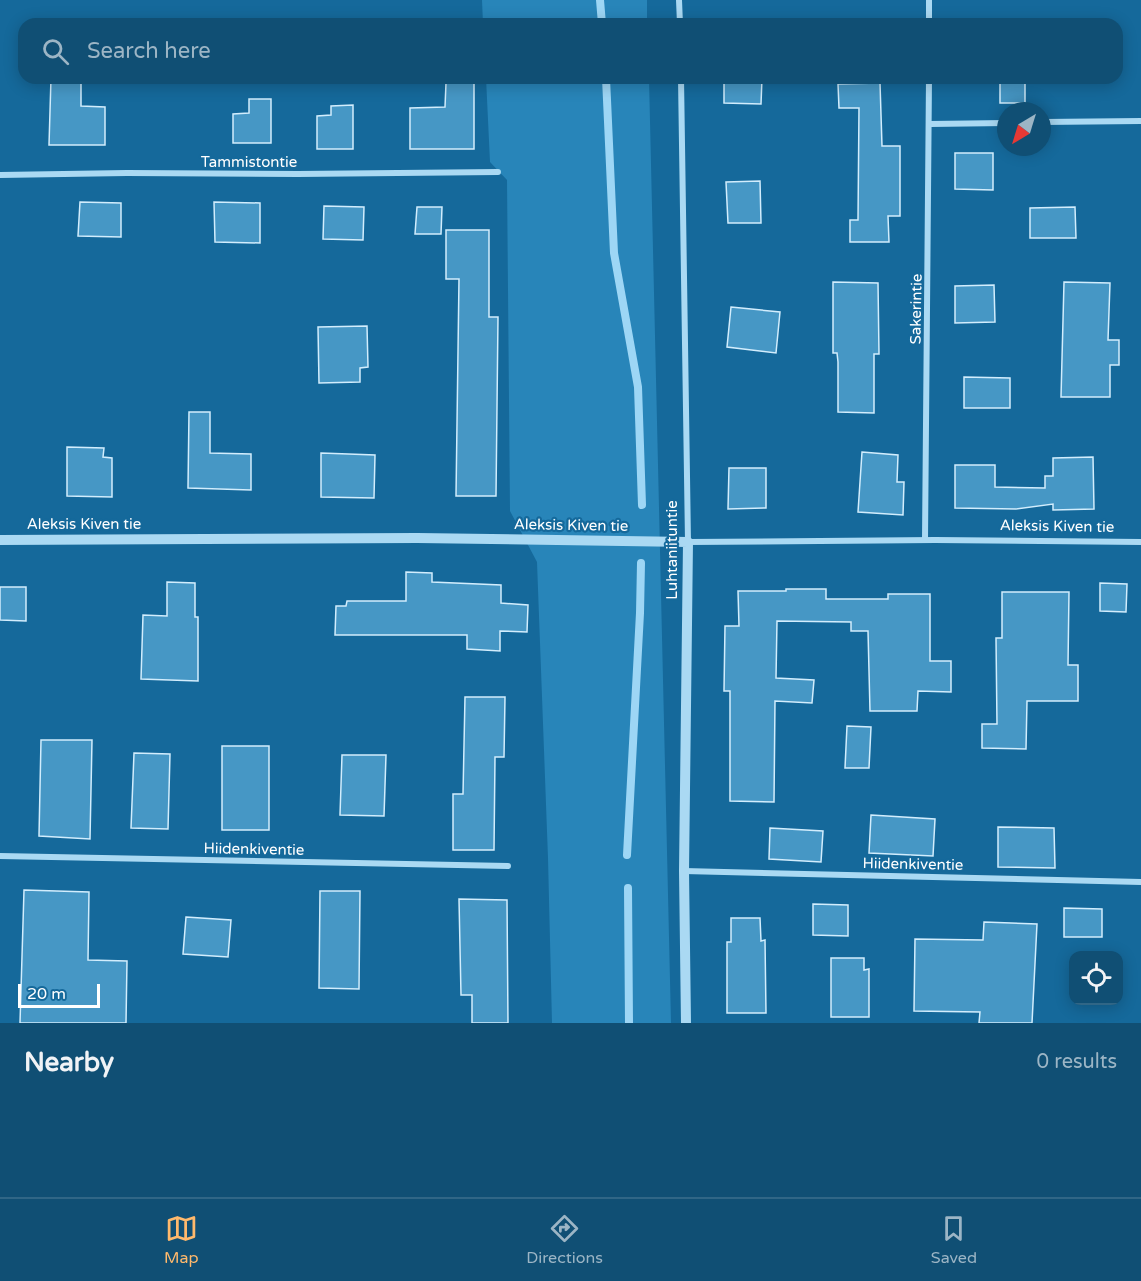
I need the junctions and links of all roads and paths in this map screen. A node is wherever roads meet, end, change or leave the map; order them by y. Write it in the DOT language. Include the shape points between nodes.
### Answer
graph roads {
  1 [pos="680,0"];
  2 [pos="929,0"];
  3 [pos="680,18"];
  4 [pos="929,18"];
  5 [pos="681,84"];
  6 [pos="930,84"];
  7 [pos="1141,121"];
  8 [pos="1051,122"];
  9 [pos="997,123"];
  10 [pos="930,124"];
  11 [pos="498,172"];
  12 [pos="0,175"];
  13 [pos="0,540"];
  14 [pos="925,540"];
  15 [pos="688,542"];
  16 [pos="1141,542"];
  17 [pos="0,856"];
  18 [pos="508,866"];
  19 [pos="684,871"];
  20 [pos="1141,882"];
  21 [pos="686,1023"];
  1 -- 3 [label="street"];
  2 -- 4 [label="street"];
  5 -- 15 [label="street, Luhtaniituntie"];
  6 -- 10 [label="street, Sakerintie"];
  7 -- 8 [label="street"];
  9 -- 10 [label="street"];
  10 -- 14 [label="street, Sakerintie"];
  11 -- 12 [label="street, Tammistontie"];
  13 -- 15 [label="street, Aleksis Kiven tie" via="417,538"];
  14 -- 15 [label="street, Aleksis Kiven tie"];
  14 -- 16 [label="street, Aleksis Kiven tie"];
  15 -- 19 [label="street, Luhtaniituntie"];
  17 -- 18 [label="street, Hiidenkiventie"];
  19 -- 20 [label="street, Hiidenkiventie"];
  19 -- 21 [label="street, Luhtaniituntie"];
}
